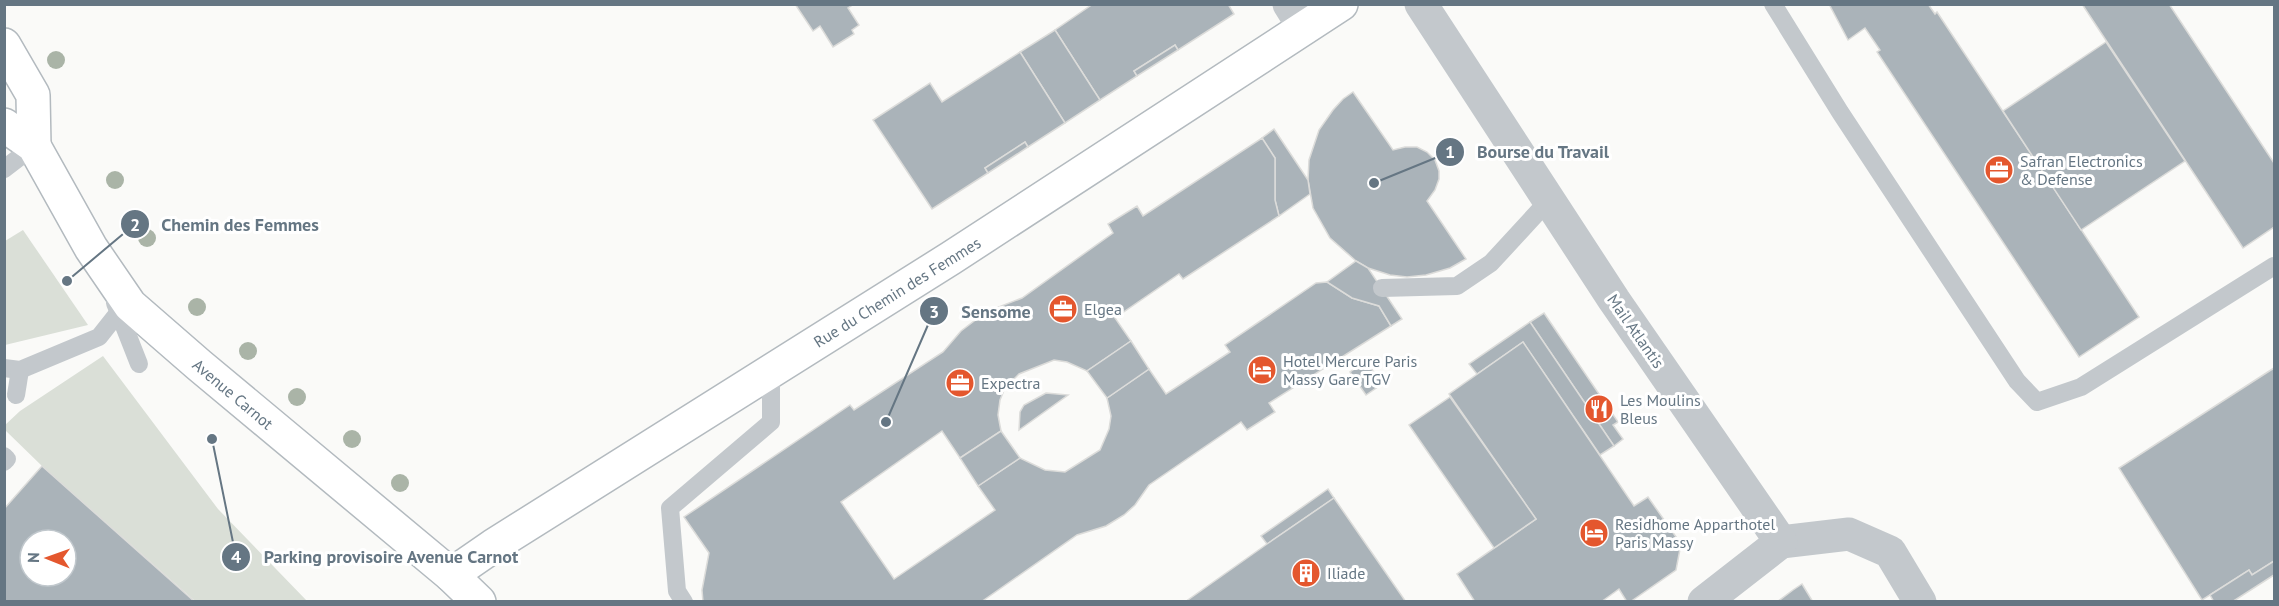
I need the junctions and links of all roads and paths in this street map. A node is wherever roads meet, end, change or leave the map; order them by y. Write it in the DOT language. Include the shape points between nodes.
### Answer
graph roads {
  1 [pos="1341,4"];
  2 [pos="1421,4"];
  3 [pos="1773,4"];
  4 [pos="1297,16"];
  5 [pos="4,45"];
  6 [pos="4,125"];
  7 [pos="34,146"];
  8 [pos="4,169"];
  9 [pos="1549,200"];
  10 [pos="100,262"];
  11 [pos="2274,266"];
  12 [pos="1382,288"];
  13 [pos="118,313"];
  14 [pos="139,364"];
  15 [pos="12,369"];
  16 [pos="771,371"];
  17 [pos="16,395"];
  18 [pos="4,456"];
  19 [pos="4,462"];
  20 [pos="1781,542"];
  21 [pos="451,575"];
  22 [pos="680,598"];
  23 [pos="479,602"];
  24 [pos="1704,602"];
  25 [pos="1920,602"];
  1 -- 4 [label="street, Rue du Chemin des Femmes"];
  2 -- 9 [label="street, Mail Atlantis"];
  3 -- 11 [label="lane" via="2017,381 2037,402 2081,387"];
  4 -- 16 [label="street, Rue du Chemin des Femmes" via="951,258"];
  5 -- 7 [label="street, Avenue Carnot" via="33,95"];
  6 -- 7 [label="street, Avenue Carnot"];
  7 -- 8 [label="lane"];
  7 -- 10 [label="street, Avenue Carnot"];
  9 -- 12 [label="lane" via="1491,263 1457,286"];
  9 -- 20 [label="street, Mail Atlantis"];
  10 -- 13 [label="lane"];
  10 -- 21 [label="street, Avenue Carnot" via="130,305"];
  13 -- 14 [label="lane"];
  13 -- 15 [label="lane" via="99,337"];
  15 -- 17 [label="lane"];
  16 -- 21 [label="street, Rue du Chemin des Femmes"];
  16 -- 22 [label="lane" via="771,422 670,508"];
  18 -- 19 [label="lane"];
  20 -- 24 [label="street"];
  20 -- 25 [label="street" via="1849,534 1890,552"];
  21 -- 23 [label="street, Avenue Carnot"];
}
